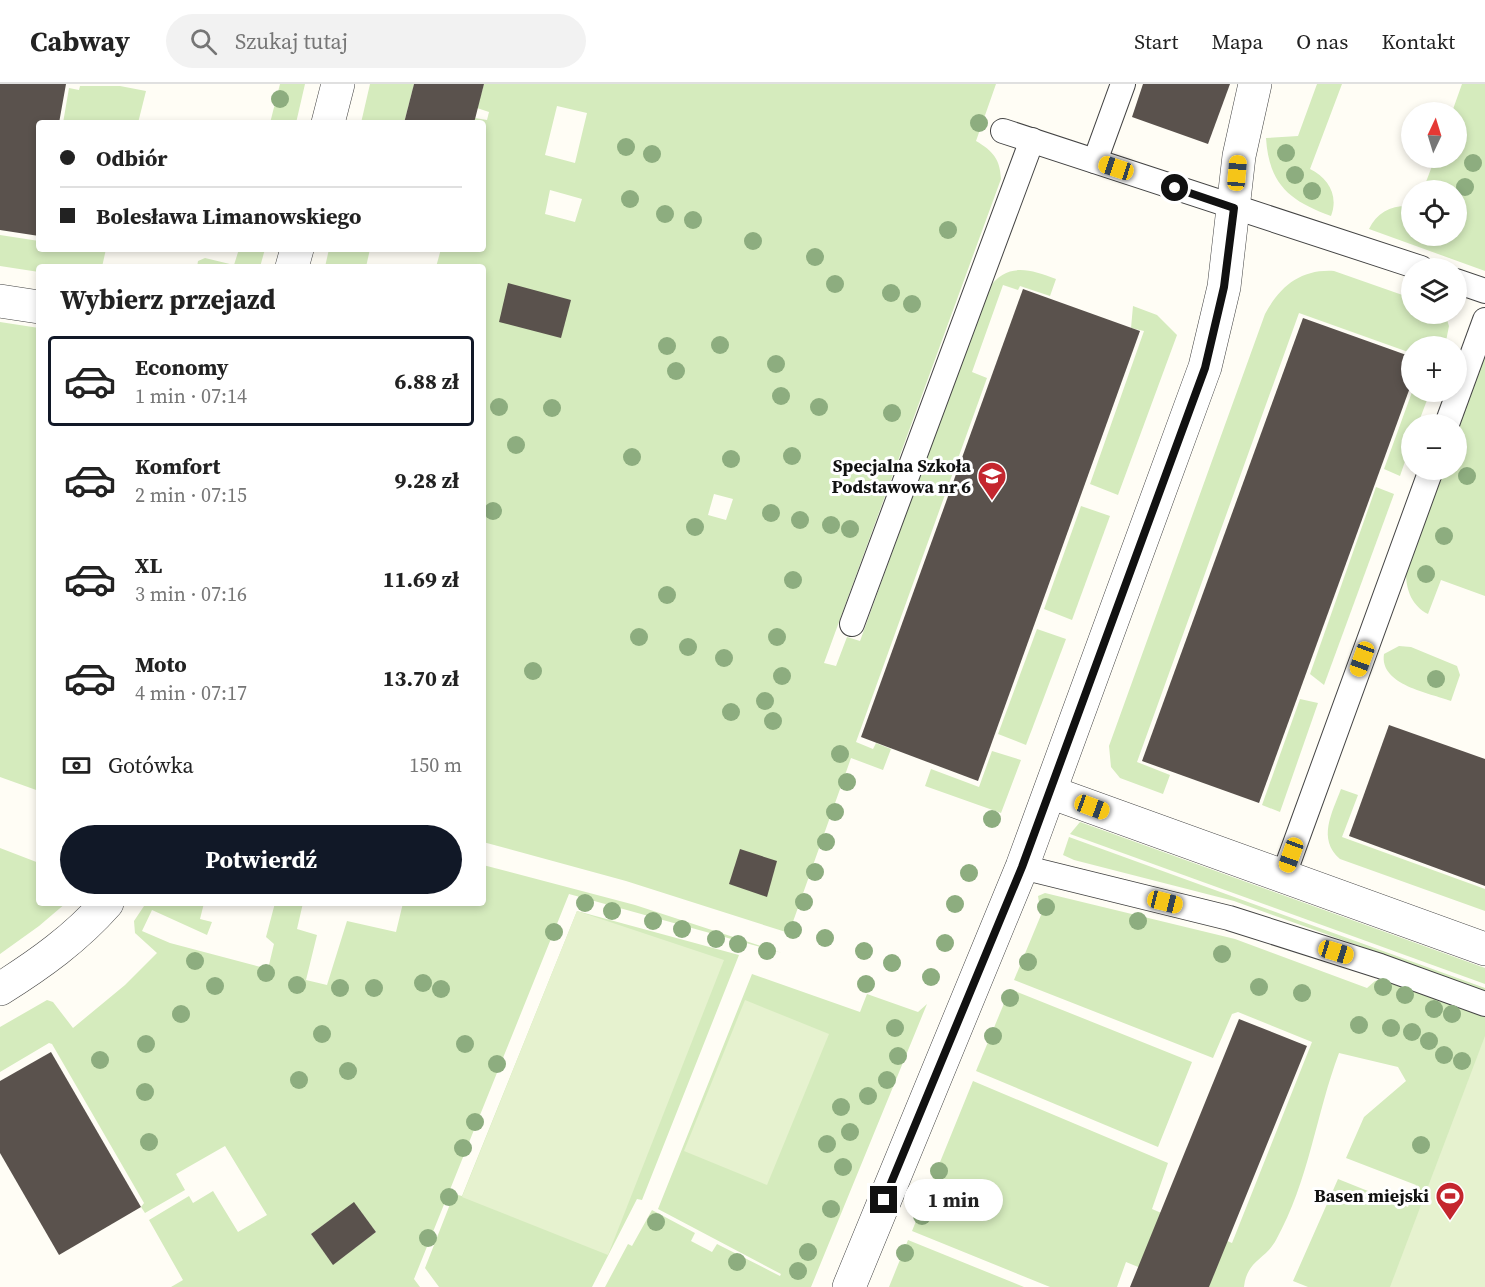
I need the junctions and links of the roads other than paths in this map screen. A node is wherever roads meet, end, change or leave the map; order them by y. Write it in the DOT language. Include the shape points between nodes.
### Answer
graph roads {
  1 [pos="338,84"];
  2 [pos="1123,84"];
  3 [pos="1255,84"];
  4 [pos="329,120"];
  5 [pos="1003,131"];
  6 [pos="1032,140"];
  7 [pos="1095,161"];
  8 [pos="1234,208"];
  9 [pos="1401,261"];
  10 [pos="1467,285"];
  11 [pos="1485,291"];
  12 [pos="0,301"];
  13 [pos="36,307"];
  14 [pos="1485,320"];
  15 [pos="1451,414"];
  16 [pos="1427,480"];
  17 [pos="852,624"];
  18 [pos="1050,792"];
  19 [pos="1022,867"];
  20 [pos="1283,877"];
  21 [pos="104,906"];
  22 [pos="1485,949"];
  23 [pos="0,989"];
  24 [pos="1485,1004"];
  25 [pos="849,1287"];
  1 -- 4 [label="street"];
  2 -- 7 [label="lane"];
  3 -- 8 [label="street" via="1239,156"];
  5 -- 6 [label="lane"];
  6 -- 7 [label="lane"];
  6 -- 17 [label="lane"];
  7 -- 8 [label="lane"];
  8 -- 9 [label="lane"];
  8 -- 18 [label="street" via="1224,287 1205,368"];
  10 -- 11 [label="lane"];
  12 -- 13 [label="street"];
  14 -- 15 [label="lane"];
  16 -- 20 [label="lane"];
  18 -- 19 [label="street"];
  18 -- 20 [label="street"];
  19 -- 24 [label="lane" via="1229,918"];
  19 -- 25 [label="street"];
  20 -- 22 [label="street"];
  21 -- 23 [label="street" via="59,950"];
}
